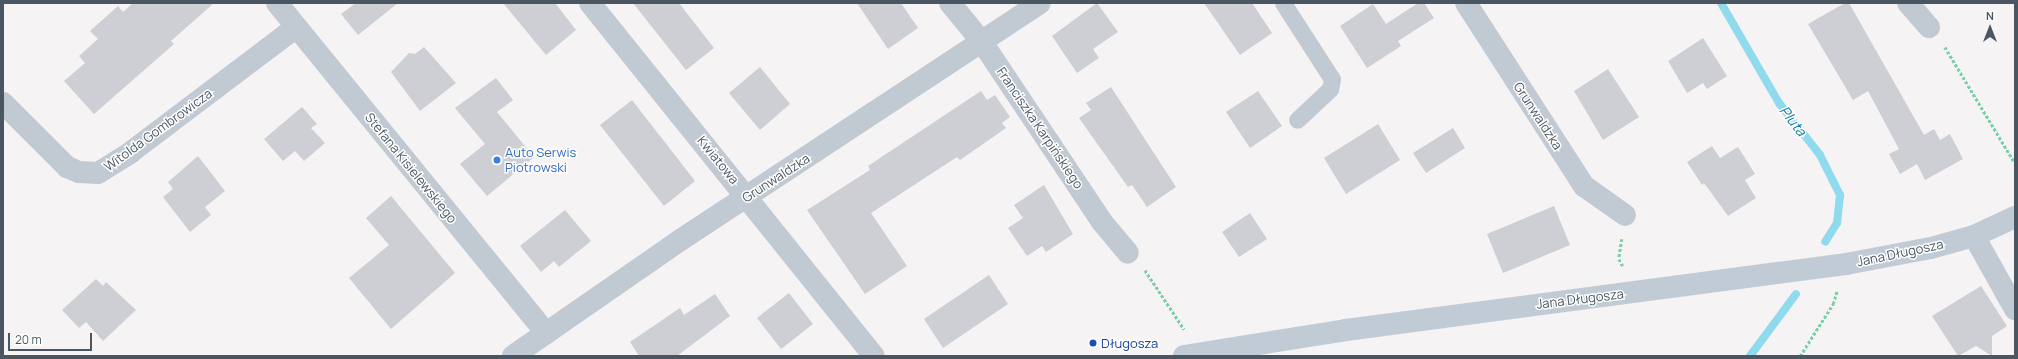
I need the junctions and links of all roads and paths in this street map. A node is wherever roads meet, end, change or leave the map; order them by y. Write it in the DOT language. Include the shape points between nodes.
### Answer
graph roads {
  1 [pos="277,3"];
  2 [pos="590,3"];
  3 [pos="950,3"];
  4 [pos="1040,3"];
  5 [pos="1283,3"];
  6 [pos="1908,3"];
  7 [pos="1470,5"];
  8 [pos="296,27"];
  9 [pos="1930,27"];
  10 [pos="982,42"];
  11 [pos="3,104"];
  12 [pos="1297,120"];
  13 [pos="2015,163"];
  14 [pos="747,196"];
  15 [pos="1625,215"];
  16 [pos="2015,217"];
  17 [pos="1974,236"];
  18 [pos="1128,253"];
  19 [pos="1846,264"];
  20 [pos="1636,292"];
  21 [pos="2015,309"];
  22 [pos="546,333"];
  23 [pos="1192,355"];
  24 [pos="513,356"];
  25 [pos="874,356"];
  26 [pos="1800,356"];
  1 -- 8 [label="street, Stefana Kisielewskiego"];
  2 -- 14 [label="street, Kwiatowa"];
  3 -- 10 [label="street, Franciszka Karpińskiego"];
  4 -- 10 [label="street, Grunwaldzka"];
  5 -- 12 [label="lane" via="1332,80 1330,89"];
  6 -- 9 [label="street"];
  7 -- 15 [label="street, Grunwaldzka" via="1584,186"];
  8 -- 11 [label="street, Witolda Gombrowicza" via="131,152 98,173 79,172 67,167"];
  8 -- 22 [label="street, Stefana Kisielewskiego"];
  9 -- 13 [label="path" via="1955,59"];
  10 -- 14 [label="street, Grunwaldzka"];
  10 -- 18 [label="street, Franciszka Karpińskiego" via="1102,222"];
  14 -- 22 [label="street, Grunwaldzka"];
  14 -- 25 [label="street, Kwiatowa"];
  15 -- 20 [label="path" via="1619,259"];
  16 -- 17 [label="street, Jana Długosza"];
  17 -- 19 [label="street, Jana Długosza" via="1931,248"];
  17 -- 21 [label="street"];
  18 -- 23 [label="path" via="1148,273"];
  19 -- 20 [label="street, Jana Długosza"];
  19 -- 26 [label="path" via="1833,304"];
  20 -- 23 [label="street, Jana Długosza" via="1346,330"];
  22 -- 24 [label="street, Grunwaldzka"];
}
